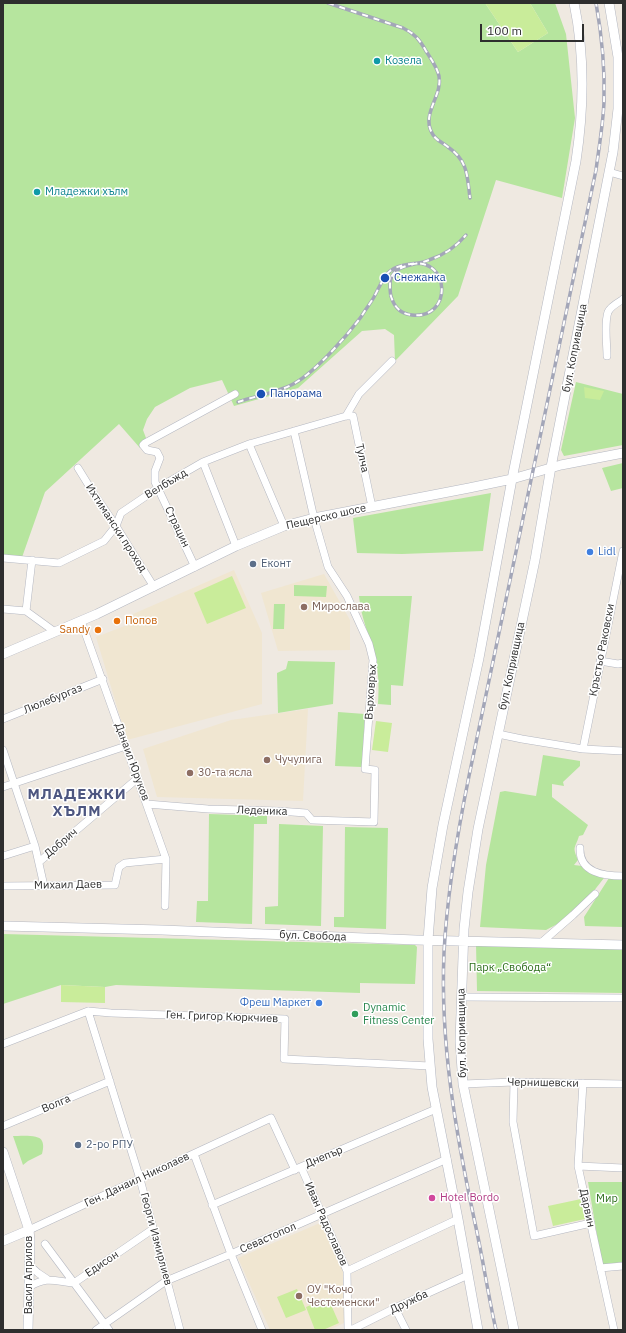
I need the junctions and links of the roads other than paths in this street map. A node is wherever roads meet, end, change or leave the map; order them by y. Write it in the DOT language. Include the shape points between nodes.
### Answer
graph roads {
  1 [pos="574,3"];
  2 [pos="609,3"];
  3 [pos="610,172"];
  4 [pos="623,176"];
  5 [pos="623,299"];
  6 [pos="606,356"];
  7 [pos="392,361"];
  8 [pos="235,394"];
  9 [pos="346,416"];
  10 [pos="294,431"];
  11 [pos="249,444"];
  12 [pos="623,453"];
  13 [pos="203,462"];
  14 [pos="551,467"];
  15 [pos="78,468"];
  16 [pos="512,479"];
  17 [pos="158,488"];
  18 [pos="372,507"];
  19 [pos="314,518"];
  20 [pos="116,526"];
  21 [pos="284,526"];
  22 [pos="236,546"];
  23 [pos="623,551"];
  24 [pos="3,558"];
  25 [pos="32,560"];
  26 [pos="195,567"];
  27 [pos="154,587"];
  28 [pos="3,609"];
  29 [pos="26,611"];
  30 [pos="81,621"];
  31 [pos="55,632"];
  32 [pos="3,654"];
  33 [pos="600,661"];
  34 [pos="623,663"];
  35 [pos="103,679"];
  36 [pos="3,719"];
  37 [pos="498,734"];
  38 [pos="126,746"];
  39 [pos="583,749"];
  40 [pos="3,750"];
  41 [pos="623,751"];
  42 [pos="138,778"];
  43 [pos="14,784"];
  44 [pos="3,787"];
  45 [pos="147,804"];
  46 [pos="374,822"];
  47 [pos="35,846"];
  48 [pos="580,848"];
  49 [pos="3,856"];
  50 [pos="166,859"];
  51 [pos="39,862"];
  52 [pos="623,876"];
  53 [pos="3,886"];
  54 [pos="44,886"];
  55 [pos="595,894"];
  56 [pos="165,906"];
  57 [pos="3,926"];
  58 [pos="428,940"];
  59 [pos="463,940"];
  60 [pos="542,942"];
  61 [pos="623,945"];
  62 [pos="461,997"];
  63 [pos="623,998"];
  64 [pos="88,1011"];
  65 [pos="3,1044"];
  66 [pos="430,1066"];
  67 [pos="110,1081"];
  68 [pos="514,1082"];
  69 [pos="583,1083"];
  70 [pos="463,1084"];
  71 [pos="623,1084"];
  72 [pos="436,1109"];
  73 [pos="271,1118"];
  74 [pos="3,1126"];
  75 [pos="3,1152"];
  76 [pos="194,1154"];
  77 [pos="447,1158"];
  78 [pos="578,1166"];
  79 [pos="623,1168"];
  80 [pos="298,1169"];
  81 [pos="140,1178"];
  82 [pos="212,1205"];
  83 [pos="322,1214"];
  84 [pos="458,1218"];
  85 [pos="591,1223"];
  86 [pos="153,1229"];
  87 [pos="29,1230"];
  88 [pos="3,1241"];
  89 [pos="45,1244"];
  90 [pos="231,1254"];
  91 [pos="29,1265"];
  92 [pos="623,1266"];
  93 [pos="600,1268"];
  94 [pos="347,1271"];
  95 [pos="468,1275"];
  96 [pos="47,1279"];
  97 [pos="166,1281"];
  98 [pos="74,1283"];
  99 [pos="29,1287"];
  100 [pos="395,1308"];
  101 [pos="106,1327"];
  102 [pos="28,1330"];
  103 [pos="96,1330"];
  104 [pos="180,1330"];
  105 [pos="262,1330"];
  106 [pos="350,1330"];
  107 [pos="406,1330"];
  108 [pos="478,1330"];
  109 [pos="514,1330"];
  110 [pos="614,1330"];
  1 -- 16 [label="main road" via="580,36 583,90 578,144"];
  2 -- 3 [label="main road, бул. Копривщица" via="618,57 619,81"];
  3 -- 4 [label="street"];
  3 -- 14 [label="main road, бул. Копривщица"];
  5 -- 6 [label="street" via="608,311"];
  7 -- 9 [label="street" via="359,394"];
  8 -- 17 [label="street" via="143,445 147,450 159,455 155,471"];
  9 -- 10 [label="street, Велбъжд"];
  9 -- 18 [label="street, Тулча" via="353,416"];
  10 -- 11 [label="street, Велбъжд"];
  10 -- 19 [label="street"];
  11 -- 13 [label="street, Велбъжд"];
  11 -- 21 [label="street"];
  12 -- 14 [label="main road, Пещерско шосе"];
  13 -- 17 [label="street, Велбъжд"];
  13 -- 22 [label="street"];
  14 -- 16 [label="main road, Пещерско шосе"];
  14 -- 37 [label="main road, бул. Копривщица" via="535,560"];
  15 -- 20 [label="street, Ихтимански проход"];
  16 -- 18 [label="main road, Пещерско шосе"];
  16 -- 58 [label="main road" via="437,854"];
  17 -- 20 [label="street, Велбъжд" via="121,513"];
  17 -- 26 [label="street, Страцин"];
  18 -- 19 [label="main road, Пещерско шосе"];
  19 -- 21 [label="main road, Пещерско шосе"];
  19 -- 46 [label="street, Върховръх" via="328,567 347,596 370,644 373,660 365,769 375,770"];
  20 -- 25 [label="street, Велбъжд" via="104,541 59,563"];
  20 -- 27 [label="street, Ихтимански проход"];
  21 -- 22 [label="main road, Пещерско шосе"];
  22 -- 26 [label="main road, Пещерско шосе"];
  23 -- 33 [label="street, Кръстьо Раковски"];
  24 -- 25 [label="street, Велбъжд"];
  25 -- 29 [label="street"];
  26 -- 27 [label="main road, Пещерско шосе"];
  27 -- 30 [label="main road, Пещерско шосе"];
  28 -- 29 [label="street"];
  29 -- 31 [label="street"];
  30 -- 31 [label="main road, Пещерско шосе"];
  30 -- 35 [label="street, Данаил Юруков"];
  31 -- 32 [label="main road, Пещерско шосе"];
  33 -- 34 [label="street"];
  33 -- 39 [label="street, Кръстьо Раковски"];
  35 -- 36 [label="street, Люлебургаз"];
  35 -- 38 [label="street, Данаил Юруков"];
  37 -- 39 [label="street"];
  37 -- 59 [label="main road, бул. Копривщица" via="472,866"];
  38 -- 42 [label="street, Данаил Юруков"];
  38 -- 43 [label="street"];
  39 -- 41 [label="street"];
  40 -- 43 [label="street"];
  42 -- 45 [label="street, Данаил Юруков"];
  42 -- 51 [label="street, Добрич"];
  43 -- 44 [label="street"];
  43 -- 47 [label="street"];
  45 -- 46 [label="street, Леденика" via="306,813 312,820"];
  45 -- 50 [label="street, Данаил Юруков"];
  47 -- 49 [label="street"];
  47 -- 51 [label="street"];
  48 -- 52 [label="street" via="579,856 592,872"];
  50 -- 54 [label="street, Михаил Даев" via="125,863 119,867 114,885"];
  50 -- 56 [label="street, Данаил Юруков"];
  51 -- 54 [label="street"];
  53 -- 54 [label="street, Михаил Даев"];
  55 -- 60 [label="street"];
  57 -- 58 [label="main road, бул. Свобода"];
  58 -- 59 [label="main road, бул. Свобода"];
  58 -- 66 [label="main road"];
  59 -- 60 [label="main road, бул. Свобода"];
  59 -- 62 [label="main road, бул. Копривщица"];
  60 -- 61 [label="main road, бул. Свобода"];
  62 -- 63 [label="street"];
  62 -- 70 [label="main road, бул. Копривщица" via="460,1041"];
  64 -- 65 [label="street, Ген. Григор Кюркчиев"];
  64 -- 66 [label="street, Ген. Григор Кюркчиев" via="285,1019 284,1059"];
  64 -- 67 [label="street, Георги Измирлиев"];
  66 -- 72 [label="main road"];
  67 -- 74 [label="street, Волга"];
  67 -- 81 [label="street, Георги Измирлиев"];
  68 -- 69 [label="street, Чернишевски"];
  68 -- 70 [label="street, Чернишевски"];
  68 -- 85 [label="street" via="513,1122 534,1236"];
  69 -- 71 [label="street, Чернишевски"];
  69 -- 78 [label="street, Дарвин"];
  70 -- 109 [label="main road, бул. Копривщица"];
  72 -- 77 [label="main road"];
  72 -- 80 [label="street, Днепър"];
  73 -- 76 [label="street, Ген. Данаил Николаев"];
  73 -- 80 [label="street, Иван Радославов"];
  75 -- 87 [label="main road, Васил Априлов"];
  76 -- 81 [label="street, Ген. Данаил Николаев"];
  76 -- 82 [label="street"];
  77 -- 83 [label="street, Севастопол"];
  77 -- 84 [label="main road"];
  78 -- 79 [label="street"];
  78 -- 85 [label="street, Дарвин"];
  80 -- 82 [label="street, Днепър"];
  80 -- 83 [label="street, Иван Радославов"];
  81 -- 86 [label="street, Георги Измирлиев"];
  81 -- 87 [label="street, Ген. Данаил Николаев"];
  82 -- 90 [label="street"];
  83 -- 90 [label="street, Севастопол"];
  83 -- 94 [label="street, Иван Радославов"];
  84 -- 94 [label="street"];
  84 -- 95 [label="main road"];
  85 -- 93 [label="street, Дарвин"];
  86 -- 97 [label="street, Георги Измирлиев"];
  86 -- 98 [label="street, Едисон"];
  87 -- 88 [label="main road, Ген. Данаил Николаев"];
  87 -- 91 [label="main road, Васил Априлов"];
  89 -- 98 [label="street"];
  90 -- 97 [label="street, Севастопол"];
  90 -- 105 [label="street"];
  91 -- 96 [label="street"];
  91 -- 99 [label="main road, Васил Априлов"];
  92 -- 93 [label="street"];
  93 -- 110 [label="street, Дарвин"];
  94 -- 106 [label="street, Иван Радославов"];
  95 -- 100 [label="street, Дружба"];
  95 -- 108 [label="main road"];
  96 -- 98 [label="street, Едисон"];
  96 -- 99 [label="street"];
  97 -- 101 [label="street, Севастопол"];
  97 -- 104 [label="street, Георги Измирлиев"];
  98 -- 101 [label="street"];
  99 -- 102 [label="main road, Васил Априлов"];
  100 -- 106 [label="street, Дружба"];
  100 -- 107 [label="street"];
  101 -- 103 [label="street, Севастопол"];
}
